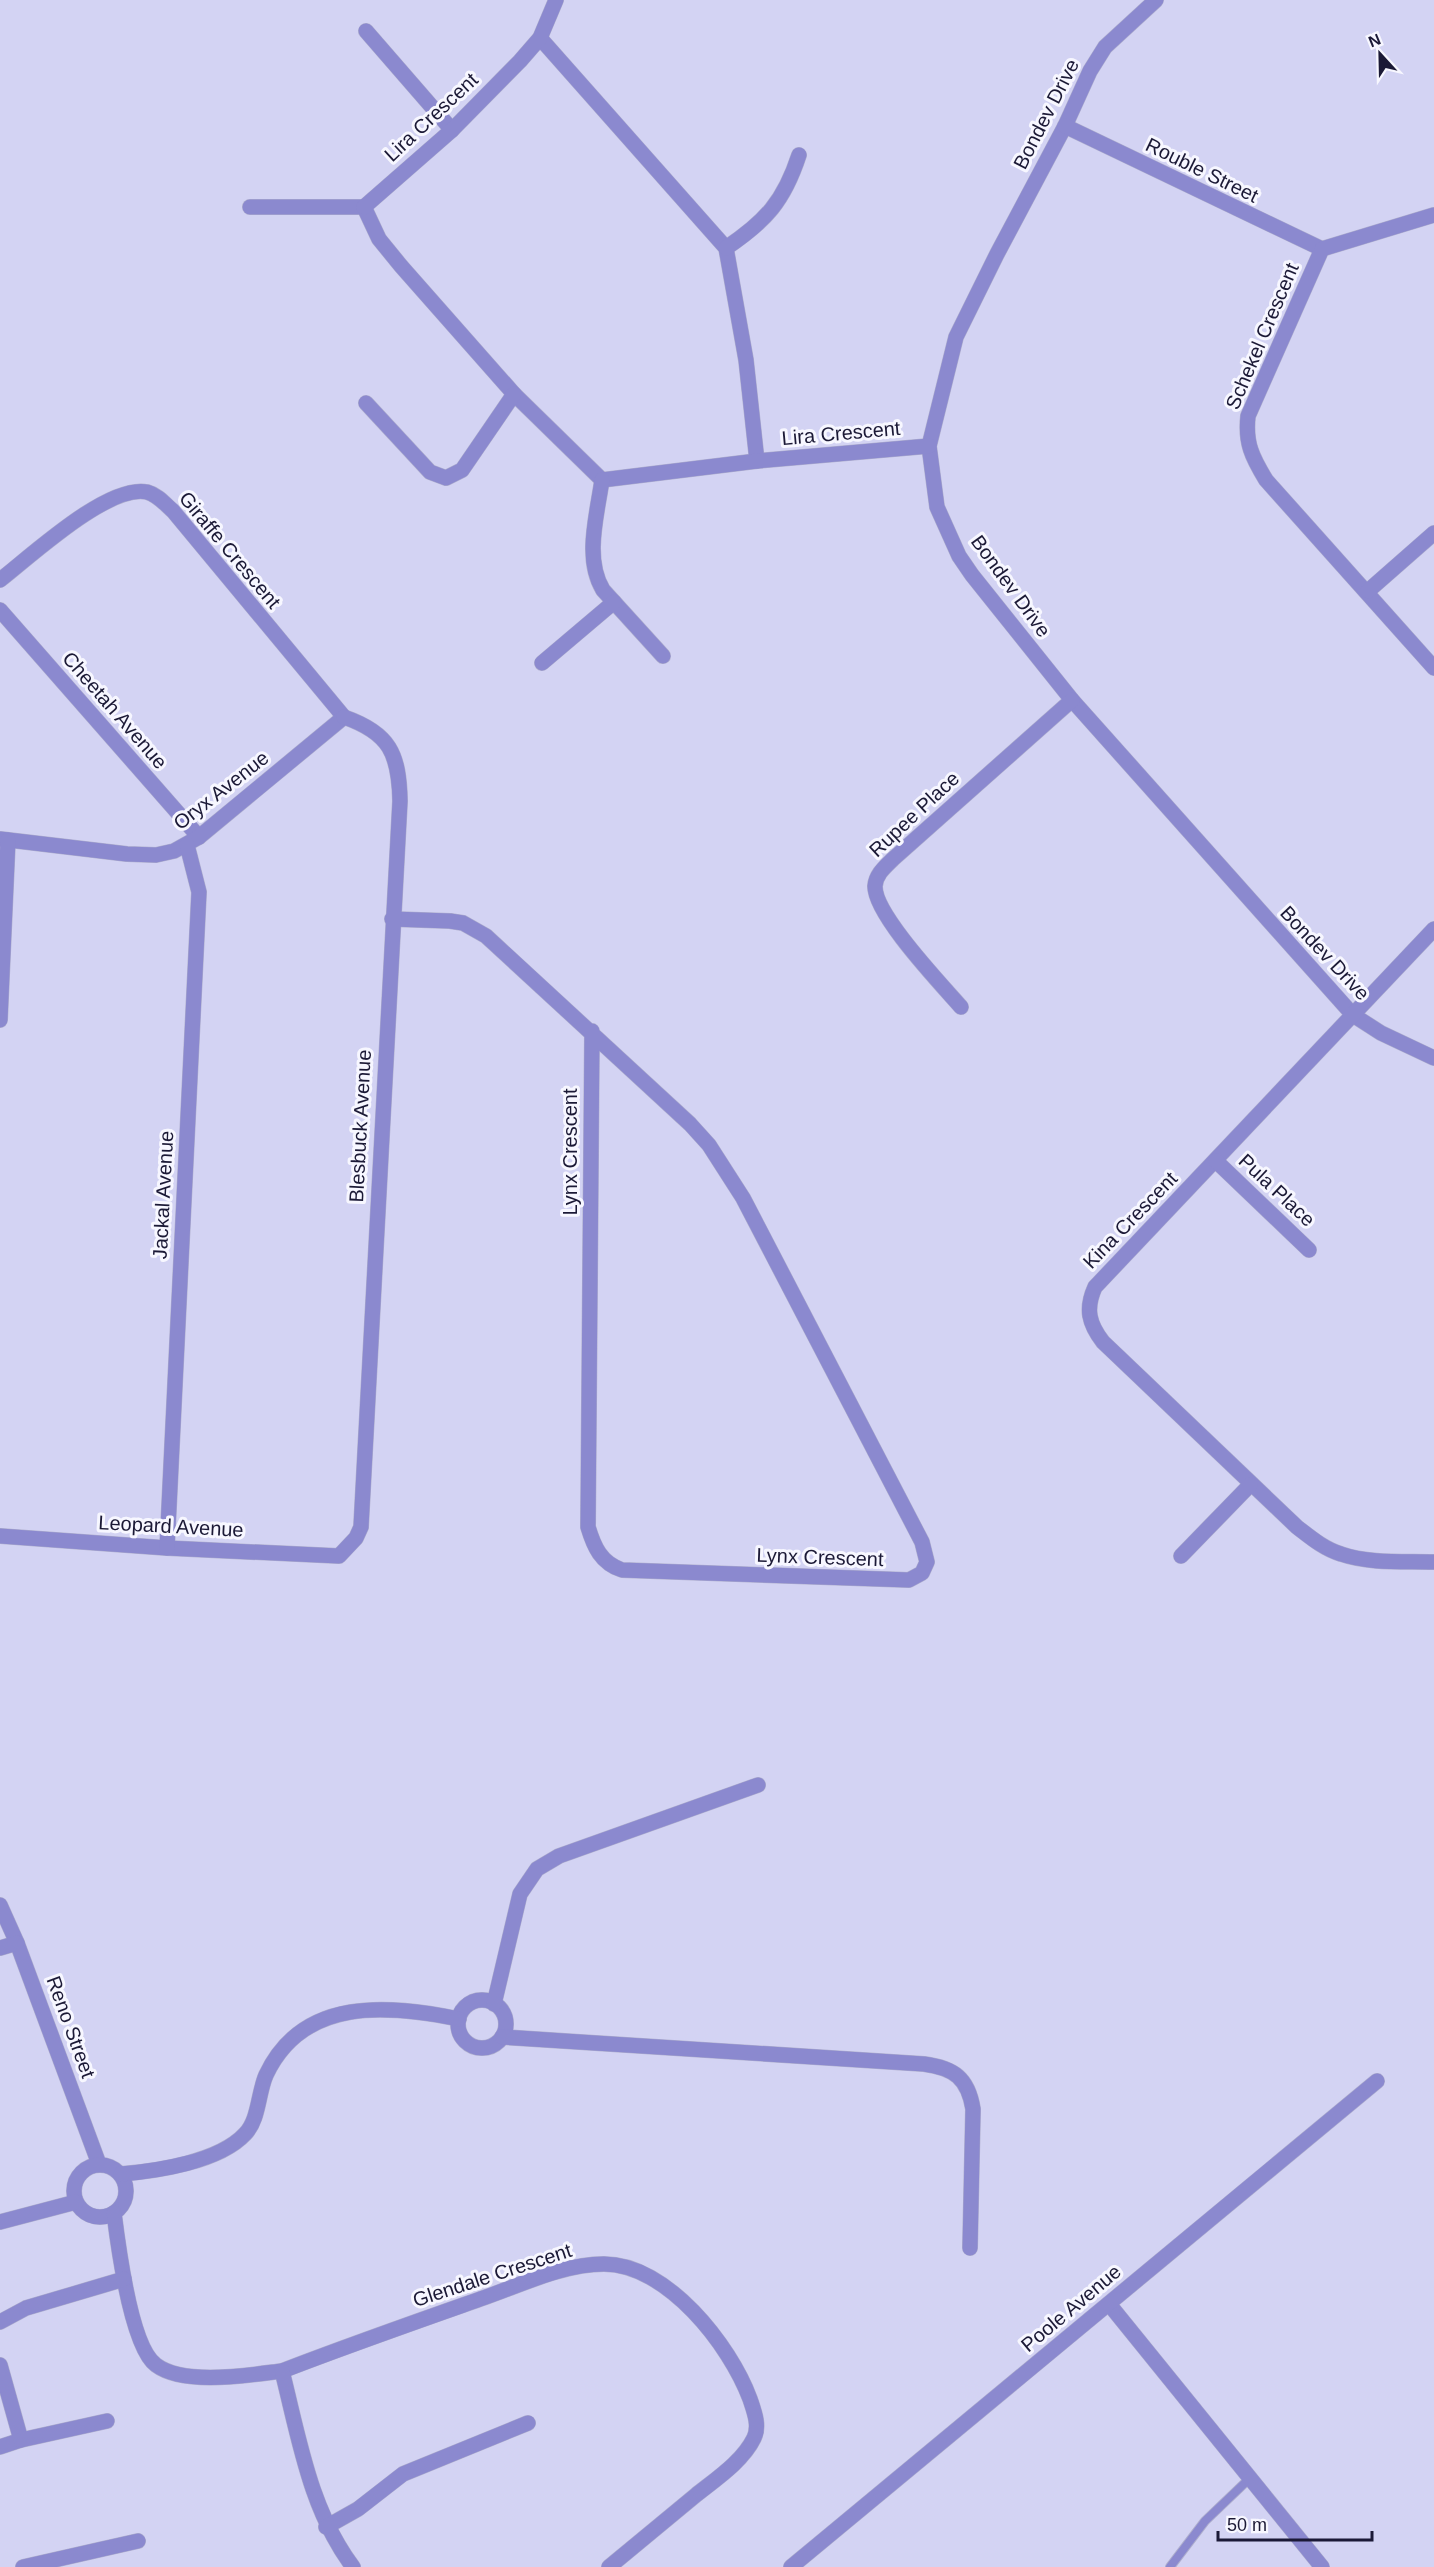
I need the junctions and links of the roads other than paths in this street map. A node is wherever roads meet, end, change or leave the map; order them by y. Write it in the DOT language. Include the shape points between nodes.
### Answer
graph roads {
  1 [pos="556,0"];
  2 [pos="1156,0"];
  3 [pos="366,31"];
  4 [pos="540,38"];
  5 [pos="1065,126"];
  6 [pos="452,130"];
  7 [pos="799,155"];
  8 [pos="250,207"];
  9 [pos="364,207"];
  10 [pos="1434,215"];
  11 [pos="726,248"];
  12 [pos="1322,249"];
  13 [pos="514,394"];
  14 [pos="366,403"];
  15 [pos="929,446"];
  16 [pos="757,461"];
  17 [pos="602,480"];
  18 [pos="1434,533"];
  19 [pos="0,580"];
  20 [pos="1368,591"];
  21 [pos="614,602"];
  22 [pos="0,610"];
  23 [pos="663,656"];
  24 [pos="542,663"];
  25 [pos="1434,668"];
  26 [pos="1072,700"];
  27 [pos="344,717"];
  28 [pos="4,839"];
  29 [pos="193,841"];
  30 [pos="392,919"];
  31 [pos="1434,929"];
  32 [pos="961,1007"];
  33 [pos="1353,1015"];
  34 [pos="0,1020"];
  35 [pos="592,1031"];
  36 [pos="1434,1058"];
  37 [pos="1216,1161"];
  38 [pos="1309,1250"];
  39 [pos="1250,1485"];
  40 [pos="0,1536"];
  41 [pos="167,1548"];
  42 [pos="339,1556"];
  43 [pos="1181,1557"];
  44 [pos="1434,1562"];
  45 [pos="758,1785"];
  46 [pos="0,1905"];
  47 [pos="17,1943"];
  48 [pos="0,1948"];
  49 [pos="494,2004"];
  50 [pos="459,2019"];
  51 [pos="502,2037"];
  52 [pos="1377,2081"];
  53 [pos="92,2166"];
  54 [pos="124,2181"];
  55 [pos="74,2197"];
  56 [pos="107,2215"];
  57 [pos="0,2222"];
  58 [pos="970,2248"];
  59 [pos="124,2279"];
  60 [pos="1109,2304"];
  61 [pos="0,2322"];
  62 [pos="0,2365"];
  63 [pos="282,2371"];
  64 [pos="107,2421"];
  65 [pos="528,2423"];
  66 [pos="21,2440"];
  67 [pos="0,2447"];
  68 [pos="1250,2478"];
  69 [pos="326,2526"];
  70 [pos="138,2541"];
  71 [pos="76,2562"];
  72 [pos="23,2567"];
  73 [pos="352,2567"];
  74 [pos="609,2567"];
  75 [pos="791,2567"];
  76 [pos="1170,2567"];
  77 [pos="1323,2567"];
  1 -- 4 [label="street"];
  2 -- 5 [label="street, Bondev Drive" via="1105,47"];
  3 -- 6 [label="street"];
  4 -- 6 [label="street, Lira Crescent"];
  4 -- 11 [label="street"];
  5 -- 12 [label="street, Rouble Street"];
  5 -- 15 [label="street, Bondev Drive" via="957,337"];
  6 -- 9 [label="street, Lira Crescent"];
  7 -- 11 [label="street" via="780,201 749,233"];
  8 -- 9 [label="street"];
  9 -- 13 [label="street" via="379,239"];
  10 -- 12 [label="street, Schekel Crescent"];
  11 -- 16 [label="street, Lira Crescent" via="746,360"];
  12 -- 20 [label="street, Schekel Crescent" via="1248,416 1246,437 1251,457 1266,480"];
  13 -- 14 [label="street" via="462,470 446,478 430,472"];
  13 -- 17 [label="street"];
  15 -- 16 [label="street, Lira Crescent"];
  15 -- 26 [label="street, Bondev Drive" via="937,507 959,556"];
  16 -- 17 [label="street, Lira Crescent"];
  17 -- 21 [label="street" via="593,567 596,579"];
  18 -- 20 [label="street"];
  19 -- 27 [label="street, Giraffe Crescent" via="96,506 147,492 173,511"];
  20 -- 25 [label="street, Schekel Crescent"];
  21 -- 23 [label="street"];
  21 -- 24 [label="street"];
  22 -- 29 [label="street, Cheetah Avenue"];
  26 -- 32 [label="street, Rupee Place" via="893,859 875,882 875,894 896,929"];
  26 -- 33 [label="street, Bondev Drive"];
  27 -- 29 [label="street, Oryx Avenue"];
  27 -- 30 [label="street, Blesbuck Avenue" via="379,733 399,775"];
  28 -- 29 [label="street, Oryx Avenue" via="156,855"];
  28 -- 34 [label="street"];
  29 -- 41 [label="street, Jackal Avenue" via="199,892"];
  30 -- 35 [label="street, Lynx Crescent" via="450,921 474,927"];
  30 -- 42 [label="street, Blesbuck Avenue" via="361,1527"];
  31 -- 33 [label="street, Kina Crescent"];
  33 -- 36 [label="street, Bondev Drive"];
  33 -- 37 [label="street, Kina Crescent"];
  35 -- 35 [label="street, Lynx Crescent" via="588,1527 594,1545 612,1566 650,1572 909,1580 922,1573 927,1562 921,1542 738,1189 690,1124"];
  37 -- 38 [label="street, Pula Place"];
  37 -- 39 [label="street, Kina Crescent" via="1095,1287 1088,1301 1089,1314 1092,1327 1103,1342"];
  39 -- 43 [label="street"];
  39 -- 44 [label="street, Kina Crescent" via="1322,1546 1341,1554"];
  40 -- 41 [label="street, Leopard Avenue"];
  41 -- 42 [label="street, Leopard Avenue"];
  45 -- 49 [label="street" via="560,1856 537,1869 520,1894"];
  46 -- 47 [label="street, Reno Street"];
  47 -- 48 [label="street"];
  47 -- 53 [label="street, Reno Street" via="67,2075"];
  49 -- 50 [label="street" via="473,2003"];
  49 -- 51 [label="street" via="504,2015 506,2030"];
  50 -- 51 [label="street" via="461,2035 473,2046 489,2047"];
  50 -- 54 [label="street" via="394,2009 367,2009 326,2018 290,2042 275,2058 246,2133 210,2154"];
  51 -- 58 [label="street" via="924,2064 949,2069 967,2087 973,2109"];
  52 -- 60 [label="street, Poole Avenue"];
  53 -- 54 [label="street" via="111,2166"];
  53 -- 55 [label="street" via="76,2178"];
  54 -- 56 [label="street" via="122,2205"];
  55 -- 56 [label="street" via="85,2213"];
  55 -- 57 [label="street" via="57,2208"];
  56 -- 59 [label="street, Glendale Crescent"];
  59 -- 61 [label="street" via="26,2308"];
  59 -- 63 [label="street, Glendale Crescent" via="140,2339 154,2364 166,2371 207,2377"];
  60 -- 68 [label="street"];
  60 -- 75 [label="street, Poole Avenue"];
  62 -- 66 [label="street"];
  63 -- 69 [label="street"];
  63 -- 74 [label="street, Glendale Crescent" via="560,2272 603,2264 622,2266 658,2283 724,2346 752,2406 757,2423 755,2436 747,2450 723,2473"];
  64 -- 66 [label="street"];
  65 -- 69 [label="street" via="403,2474 358,2509"];
  66 -- 67 [label="street"];
  68 -- 76 [label="lane" via="1205,2521"];
  68 -- 77 [label="street"];
  69 -- 73 [label="street"];
  70 -- 71 [label="street"];
  71 -- 72 [label="street"];
}
